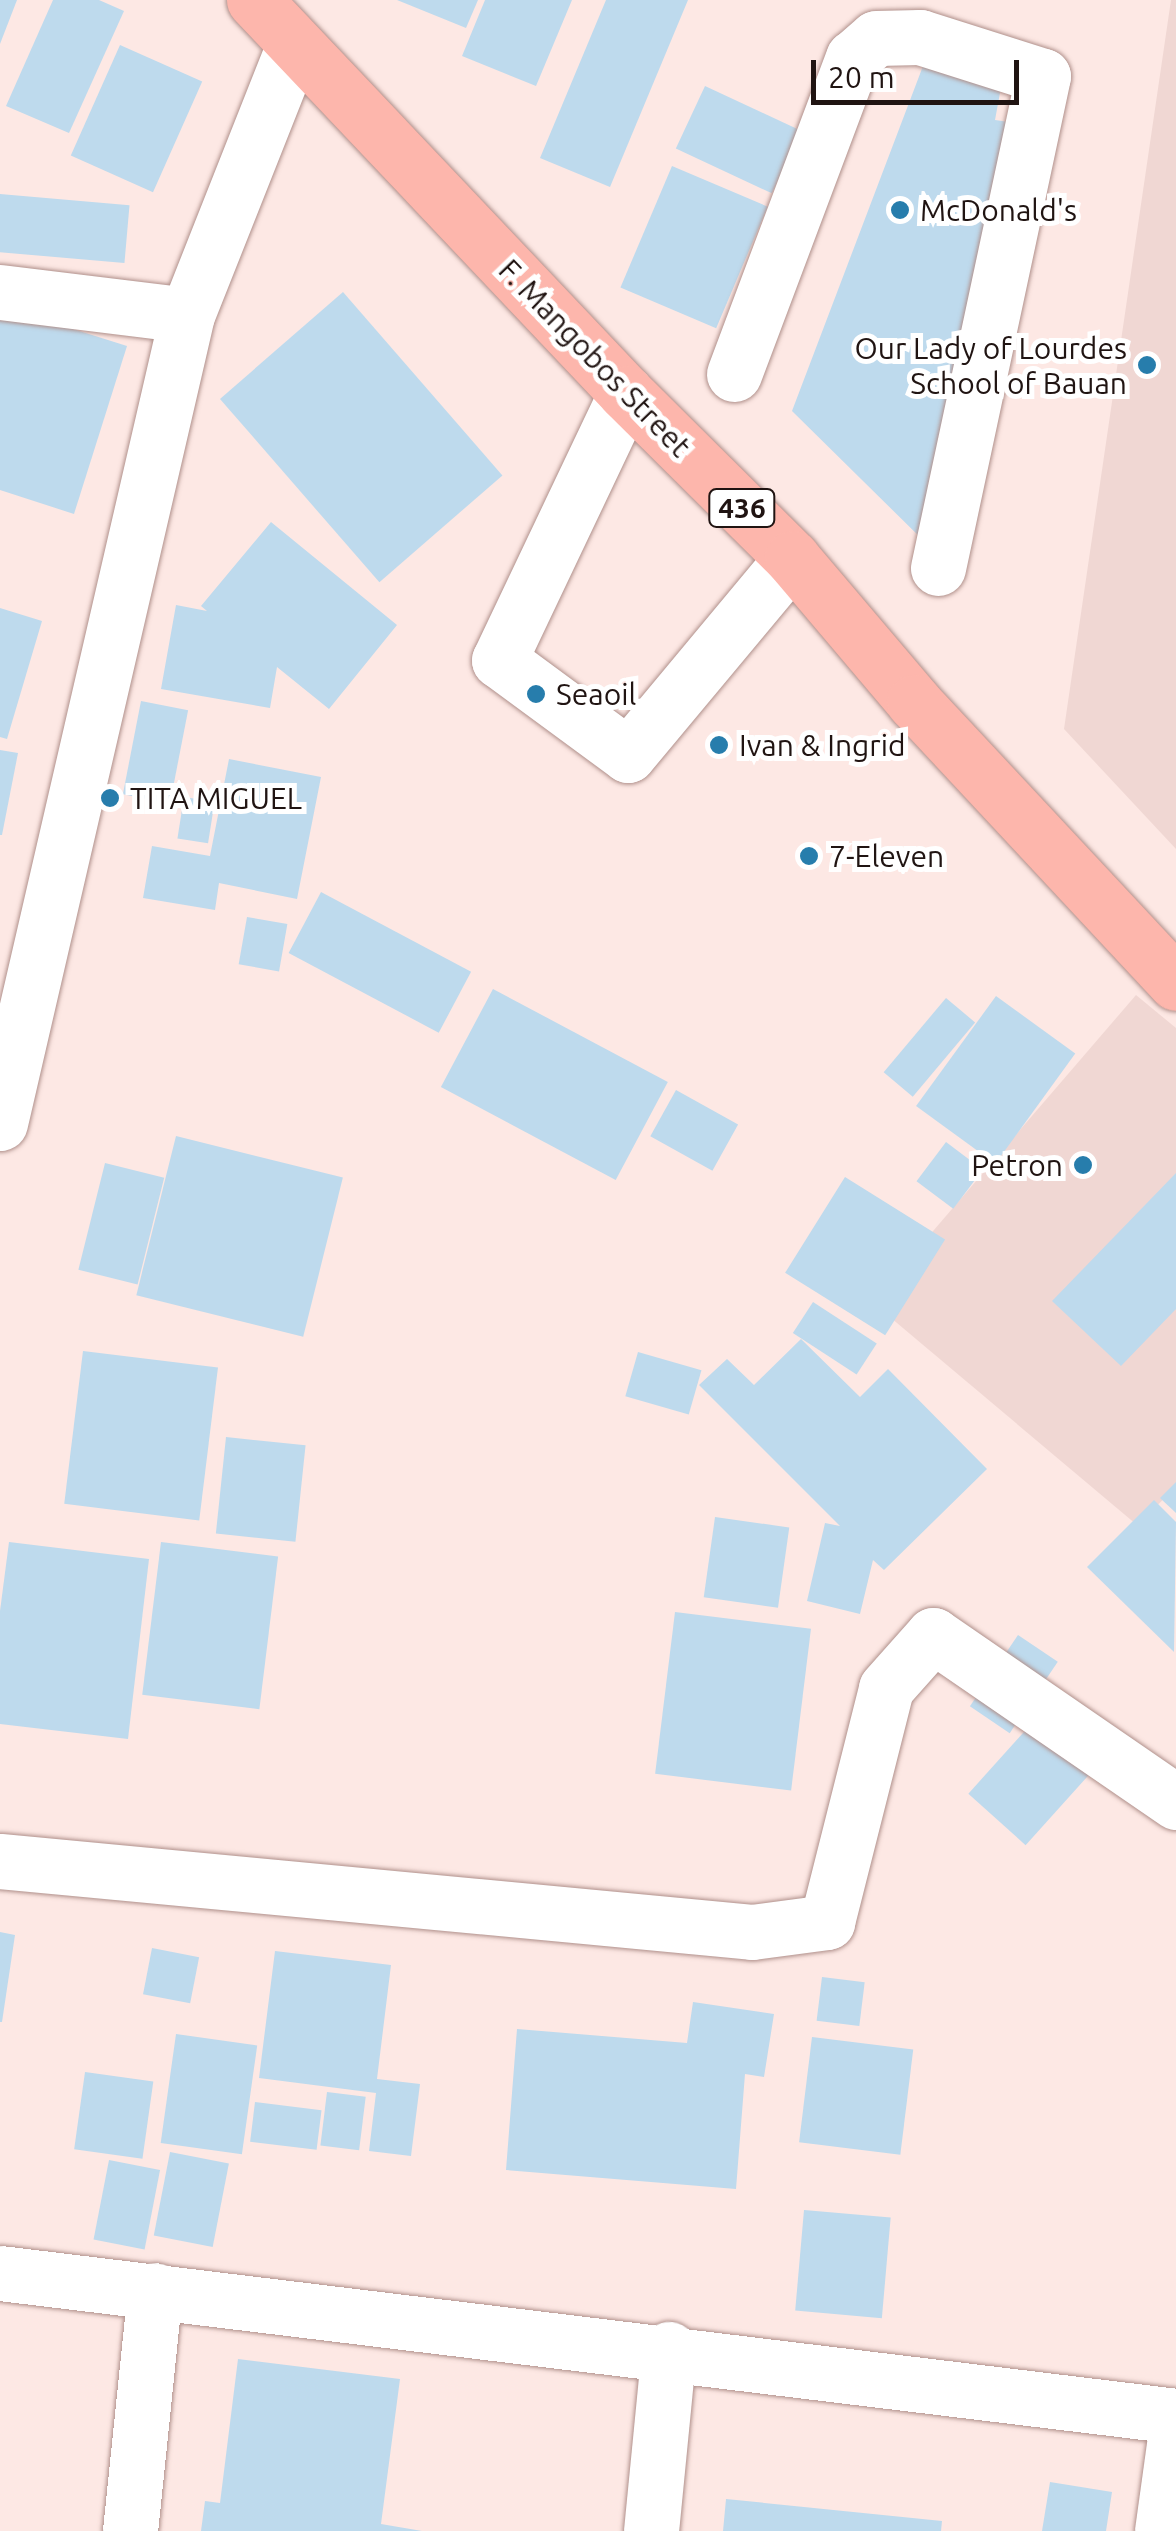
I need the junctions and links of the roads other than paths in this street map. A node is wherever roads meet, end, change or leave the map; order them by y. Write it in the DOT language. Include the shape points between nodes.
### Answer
graph roads {
  1 [pos="254,0"];
  2 [pos="294,45"];
  3 [pos="0,292"];
  4 [pos="188,315"];
  5 [pos="734,374"];
  6 [pos="626,393"];
  7 [pos="792,558"];
  8 [pos="938,568"];
  9 [pos="1176,983"];
  10 [pos="0,1123"];
  11 [pos="1176,1802"];
  12 [pos="0,1860"];
  13 [pos="0,2272"];
  14 [pos="155,2290"];
  15 [pos="669,2350"];
  16 [pos="1176,2416"];
  17 [pos="1176,2430"];
  18 [pos="130,2531"];
  19 [pos="651,2531"];
  20 [pos="1162,2531"];
  1 -- 2 [label="main road, F. Mangobos Street / 436"];
  2 -- 4 [label="street"];
  2 -- 6 [label="main road, F. Mangobos Street / 436"];
  3 -- 4 [label="street"];
  4 -- 10 [label="street"];
  5 -- 8 [label="street" via="854,58 876,38 920,37 1043,76"];
  6 -- 7 [label="main road, F. Mangobos Street / 436"];
  6 -- 7 [label="street" via="499,660 628,755"];
  7 -- 9 [label="main road, F. Mangobos Street / 436" via="966,759"];
  11 -- 12 [label="street" via="933,1635 886,1688 827,1922 752,1932"];
  13 -- 14 [label="street"];
  14 -- 15 [label="street"];
  14 -- 18 [label="street"];
  15 -- 16 [label="street"];
  15 -- 19 [label="street"];
  17 -- 20 [label="street"];
}
